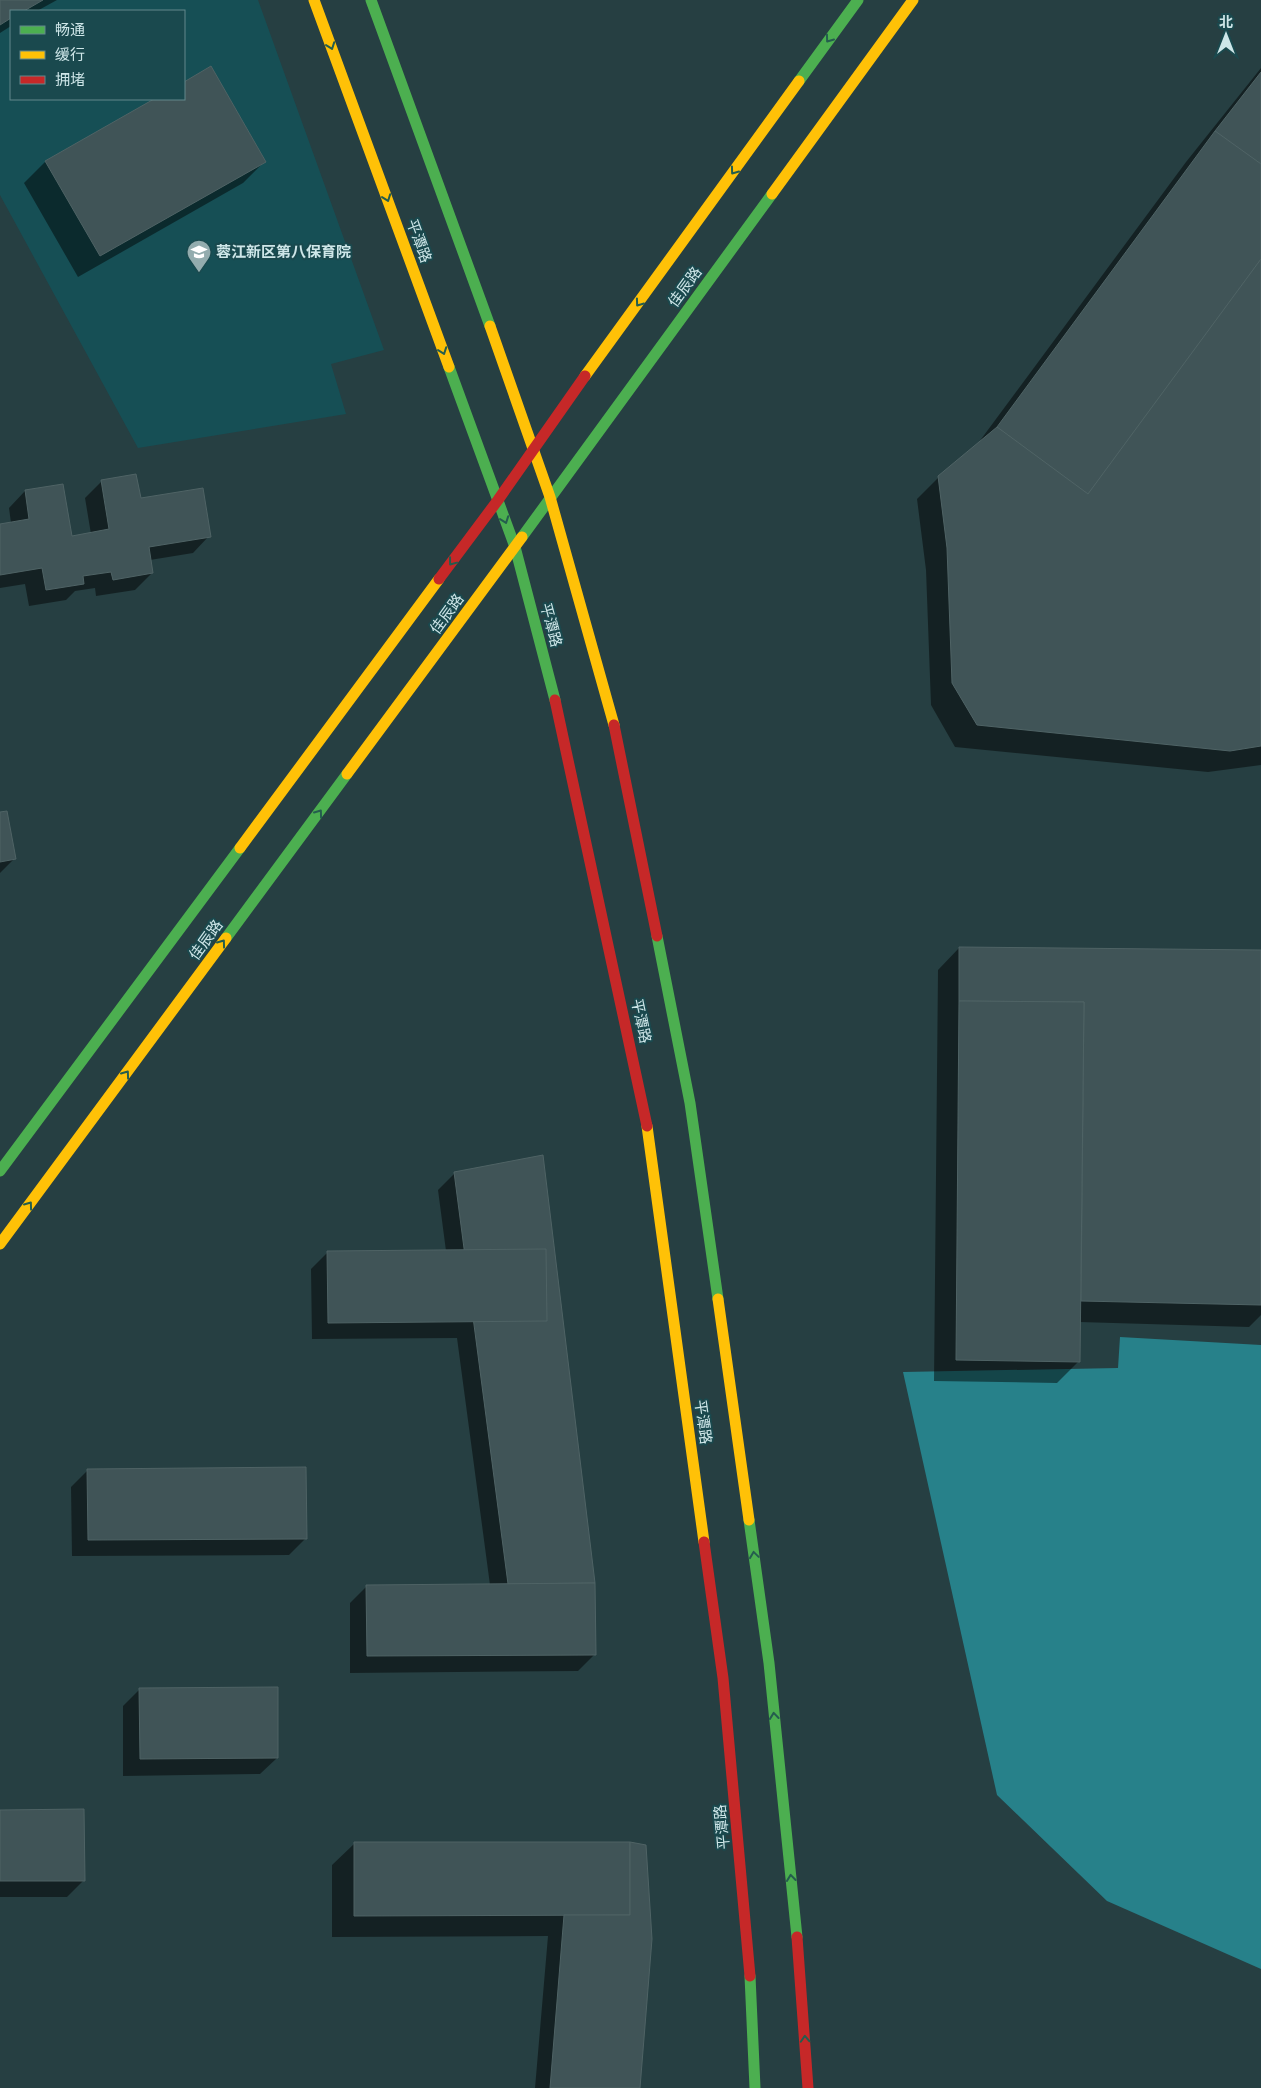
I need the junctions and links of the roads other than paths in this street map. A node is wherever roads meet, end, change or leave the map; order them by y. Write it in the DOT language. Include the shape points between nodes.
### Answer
graph roads {
  1 [pos="314,0"];
  2 [pos="371,0"];
  3 [pos="858,0"];
  4 [pos="913,0"];
  5 [pos="533,448"];
  6 [pos="550,497"];
  7 [pos="498,500"];
  8 [pos="515,547"];
  9 [pos="0,1170"];
  10 [pos="0,1244"];
  11 [pos="755,2088"];
  12 [pos="808,2088"];
  1 -- 7 [label="street, 平潭路, one-way"];
  2 -- 5 [label="street"];
  3 -- 5 [label="street, 佳辰路, one-way"];
  4 -- 6 [label="street, 佳辰路"];
  5 -- 6 [label="street"];
  5 -- 7 [label="street, 佳辰路"];
  6 -- 8 [label="street, 佳辰路"];
  12 -- 6 [label="street, one-way" via="802,1988 769,1663 690,1103 612,714"];
  7 -- 8 [label="street, 平潭路, one-way"];
  7 -- 9 [label="street, 佳辰路, one-way"];
  10 -- 8 [label="street, 佳辰路, one-way"];
  8 -- 11 [label="street, 平潭路" via="564,730 645,1111 723,1678 752,1995"];
}
